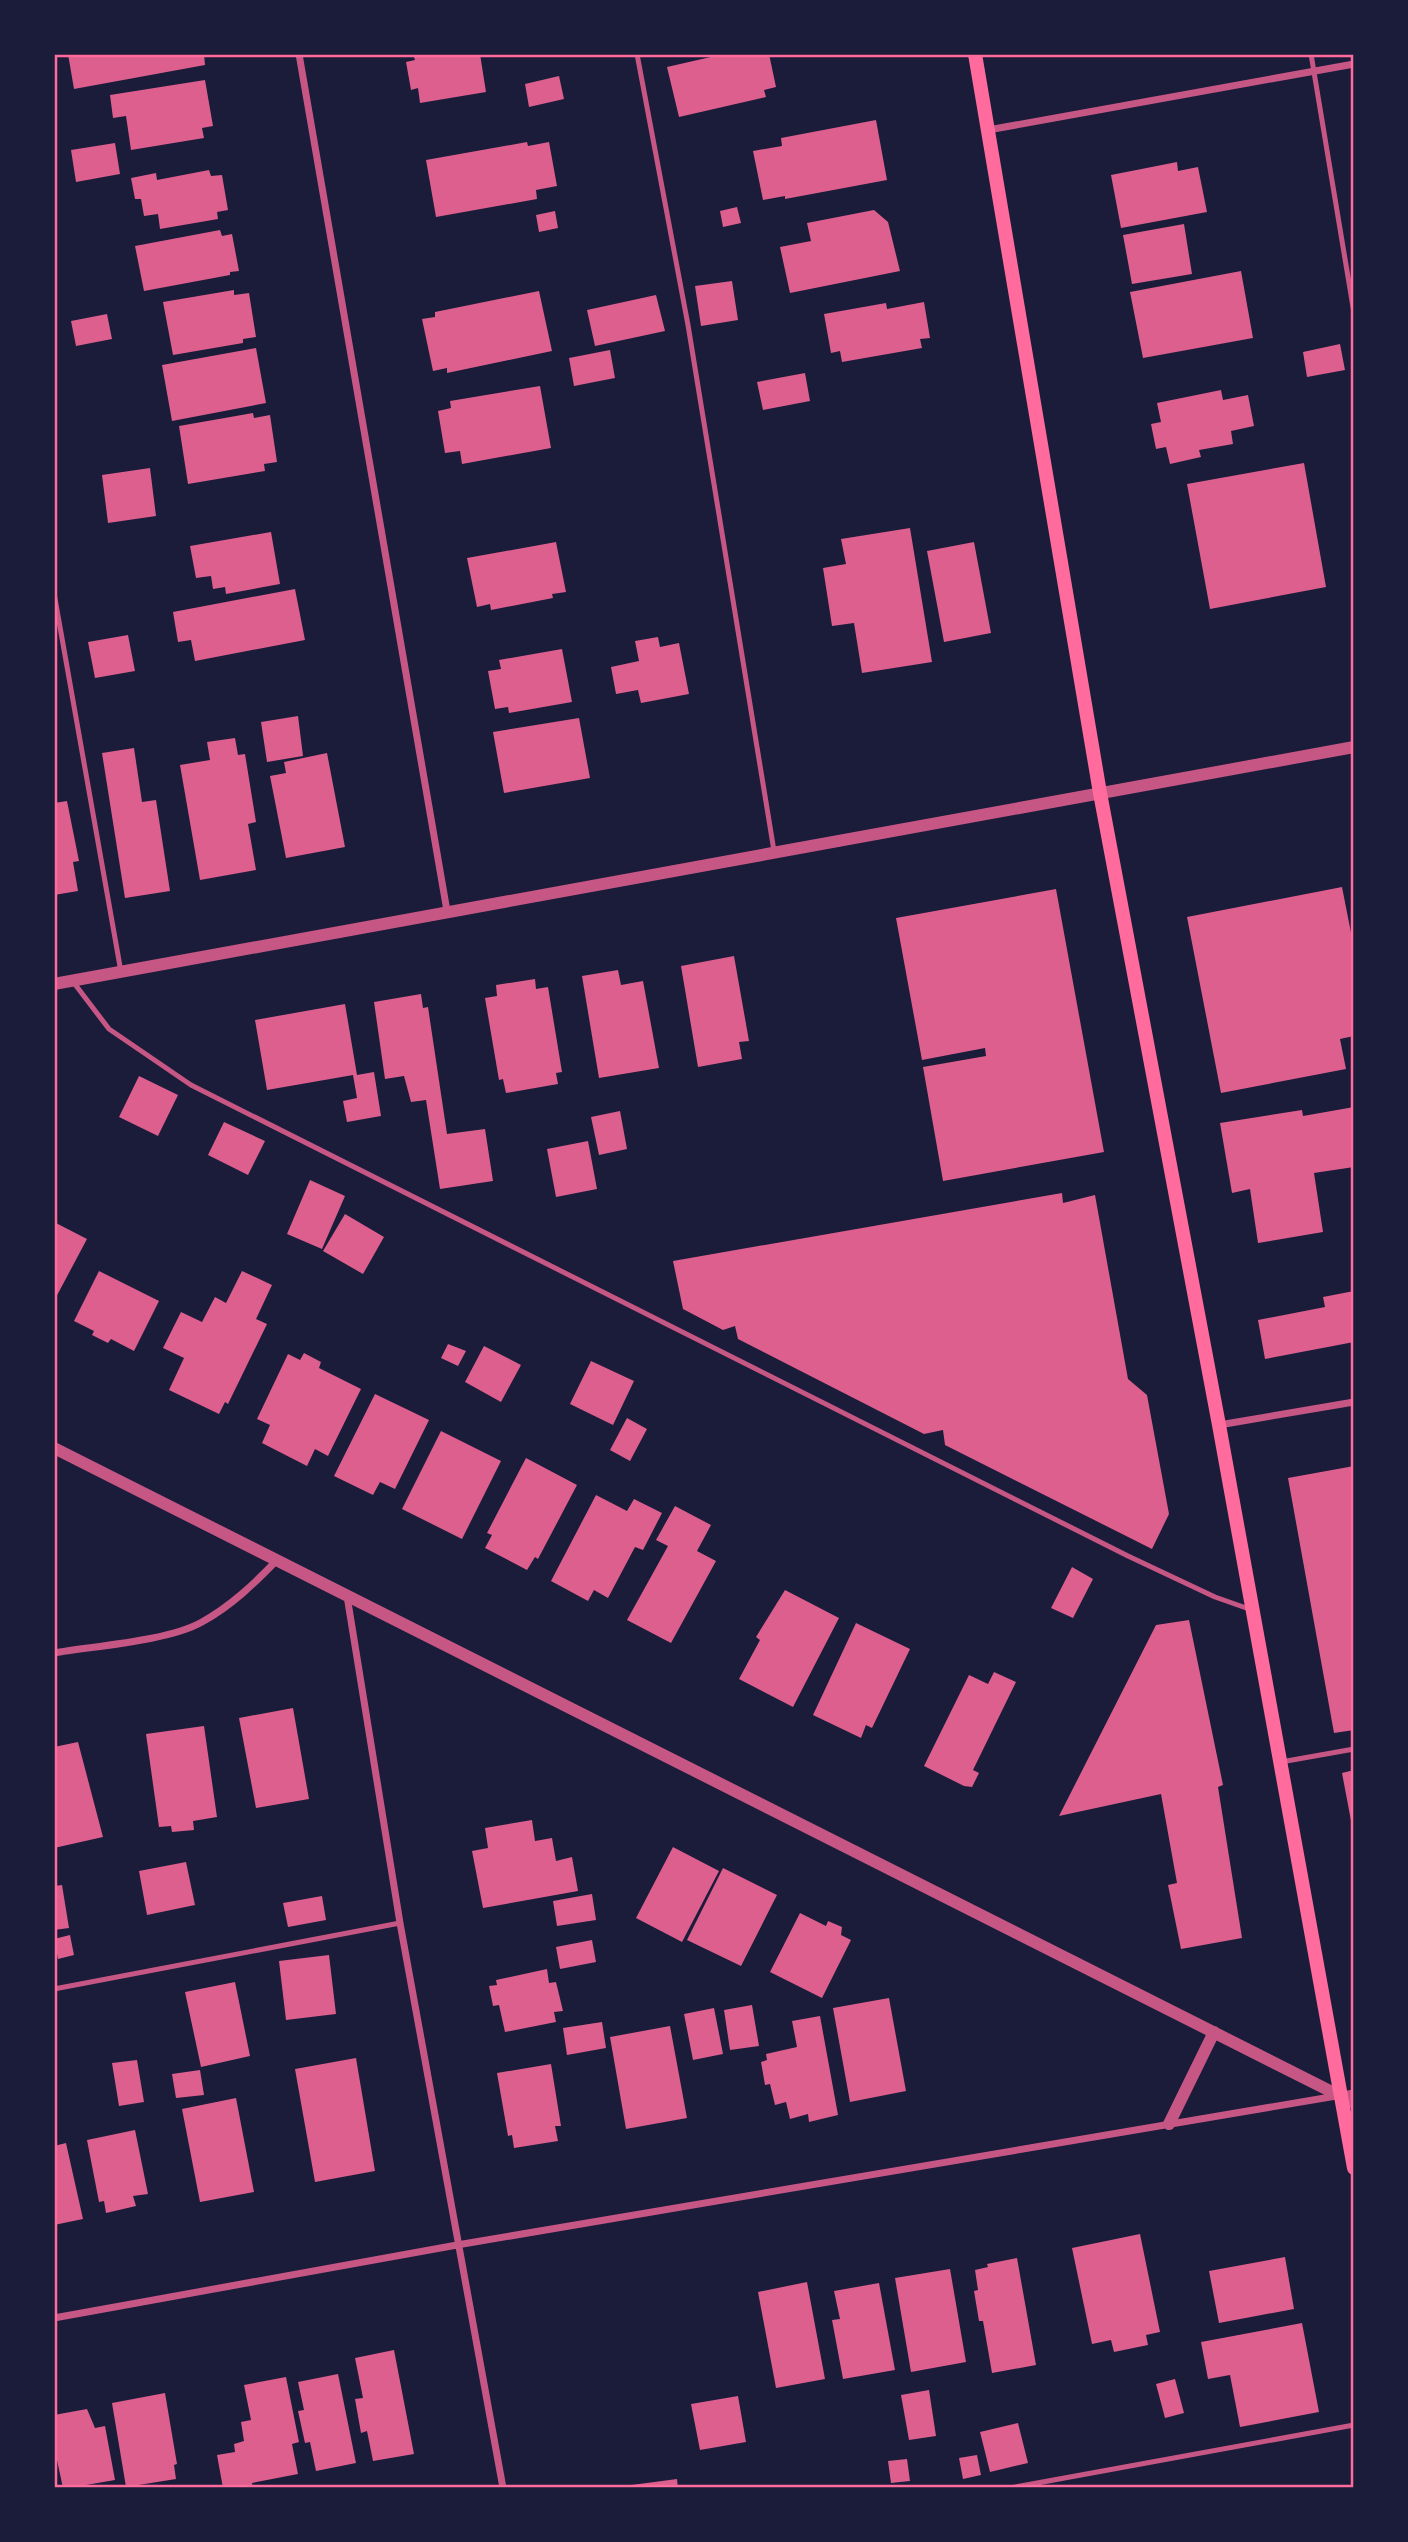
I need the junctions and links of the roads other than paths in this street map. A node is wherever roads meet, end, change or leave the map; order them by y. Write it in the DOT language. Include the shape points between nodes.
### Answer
graph roads {
  1 [pos="299,54"];
  2 [pos="637,54"];
  3 [pos="975,54"];
  4 [pos="1311,54"];
  5 [pos="1354,64"];
  6 [pos="1313,72"];
  7 [pos="988,130"];
  8 [pos="1354,313"];
  9 [pos="54,593"];
  10 [pos="1354,747"];
  11 [pos="1100,793"];
  12 [pos="774,853"];
  13 [pos="447,911"];
  14 [pos="121,972"];
  15 [pos="72,981"];
  16 [pos="54,984"];
  17 [pos="1354,1402"];
  18 [pos="1220,1425"];
  19 [pos="54,1448"];
  20 [pos="277,1560"];
  21 [pos="347,1596"];
  22 [pos="1252,1610"];
  23 [pos="54,1653"];
  24 [pos="1354,1749"];
  25 [pos="1279,1763"];
  26 [pos="400,1923"];
  27 [pos="54,1989"];
  28 [pos="1214,2032"];
  29 [pos="1347,2094"];
  30 [pos="1354,2103"];
  31 [pos="1169,2124"];
  32 [pos="1354,2168"];
  33 [pos="457,2245"];
  34 [pos="54,2319"];
  35 [pos="1354,2425"];
  36 [pos="503,2488"];
  37 [pos="1010,2488"];
  1 -- 13 [label="street"];
  2 -- 12 [label="lane" via="688,325"];
  3 -- 7 [label="main road"];
  4 -- 6 [label="lane"];
  5 -- 6 [label="street"];
  6 -- 7 [label="street"];
  6 -- 8 [label="lane"];
  7 -- 11 [label="main road"];
  9 -- 14 [label="lane"];
  10 -- 11 [label="street"];
  11 -- 12 [label="street"];
  11 -- 18 [label="main road"];
  12 -- 13 [label="street"];
  13 -- 14 [label="street"];
  14 -- 15 [label="street"];
  15 -- 16 [label="street"];
  15 -- 22 [label="lane" via="109,1029 191,1086 1128,1556"];
  17 -- 18 [label="street"];
  18 -- 22 [label="main road"];
  19 -- 20 [label="street"];
  20 -- 21 [label="street"];
  20 -- 23 [label="street" via="248,1590 200,1624"];
  21 -- 26 [label="street"];
  21 -- 28 [label="street"];
  22 -- 25 [label="main road"];
  24 -- 25 [label="lane"];
  25 -- 29 [label="main road"];
  26 -- 27 [label="lane"];
  26 -- 33 [label="street"];
  28 -- 29 [label="street"];
  28 -- 31 [label="street"];
  29 -- 30 [label="street"];
  29 -- 31 [label="street"];
  29 -- 32 [label="main road"];
  31 -- 33 [label="street"];
  33 -- 34 [label="street"];
  33 -- 36 [label="street"];
  35 -- 37 [label="lane"];
}
